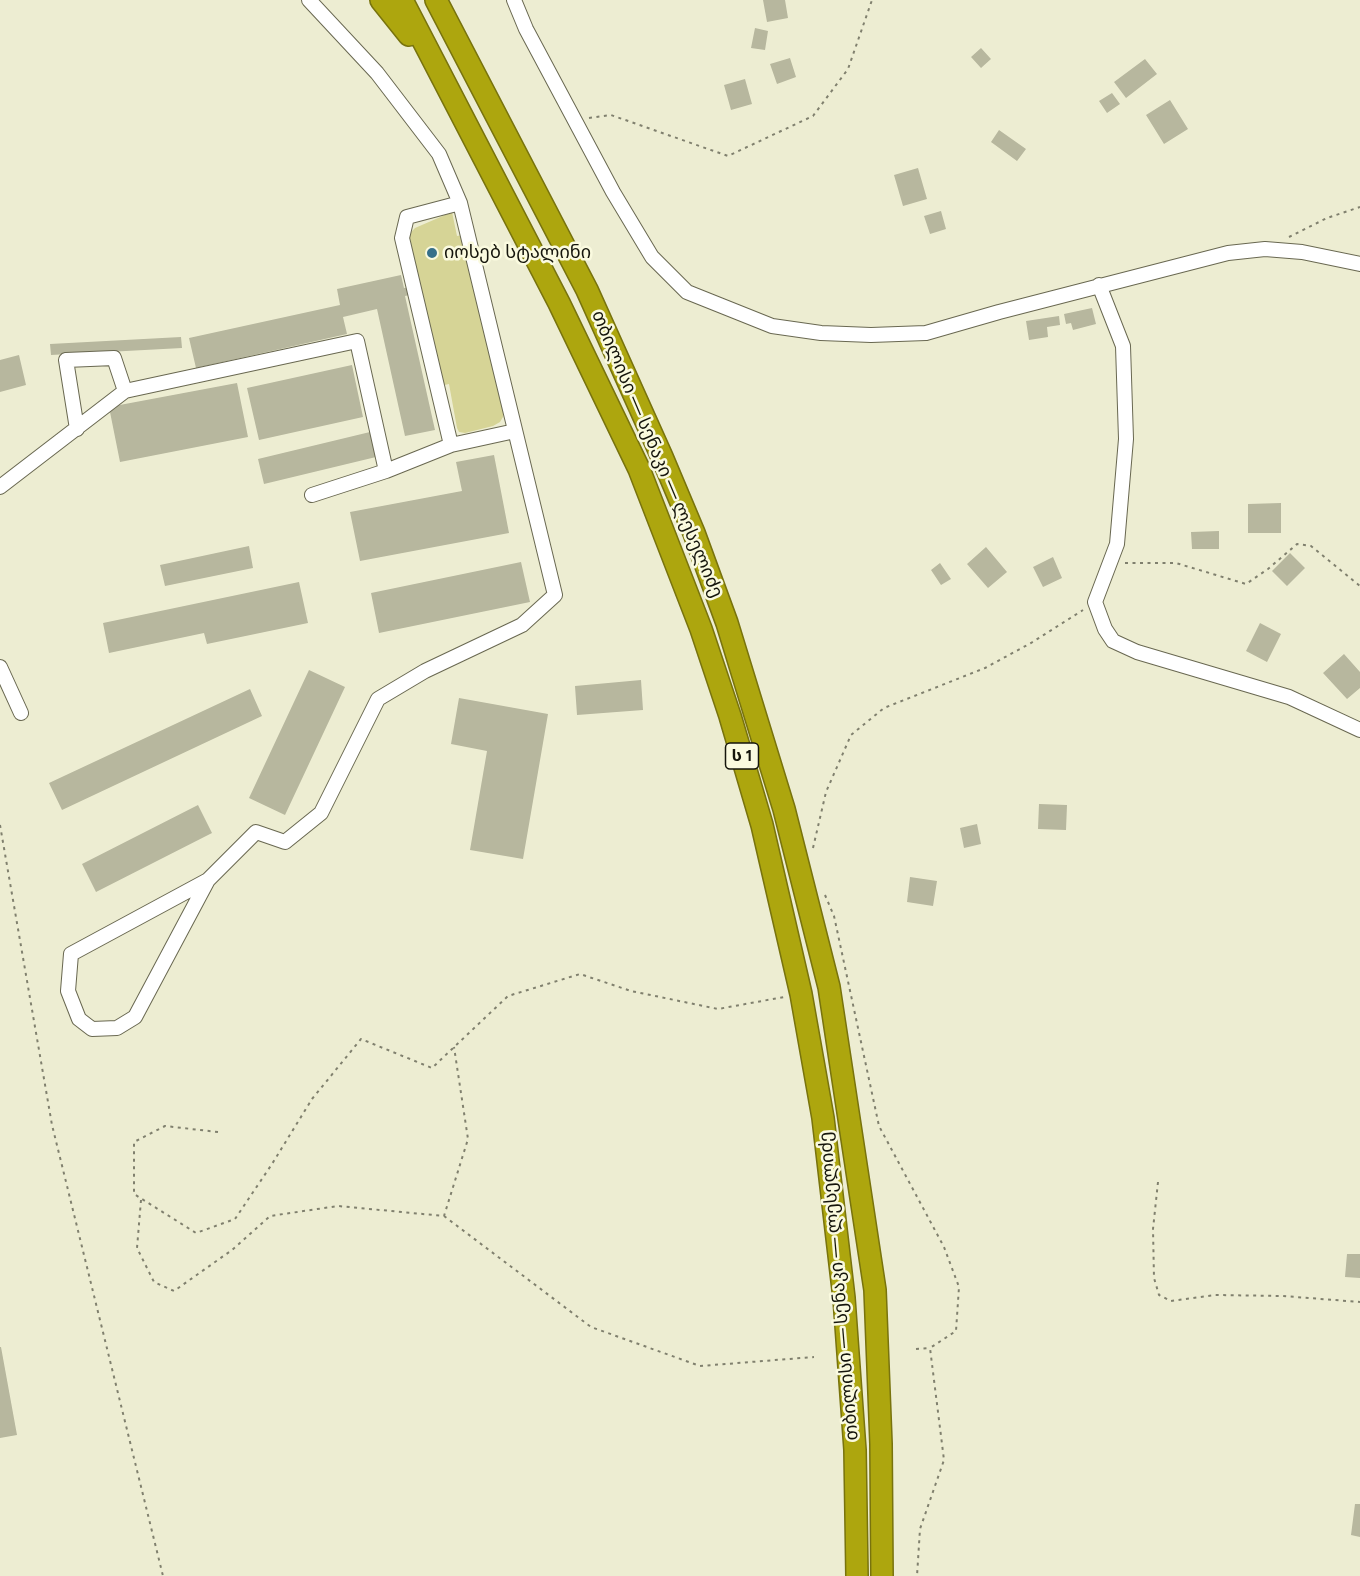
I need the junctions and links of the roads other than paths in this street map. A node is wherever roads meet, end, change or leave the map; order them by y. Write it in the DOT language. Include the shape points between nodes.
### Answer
graph roads {
  1 [pos="309,0"];
  2 [pos="381,0"];
  3 [pos="402,0"];
  4 [pos="436,0"];
  5 [pos="450,0"];
  6 [pos="514,0"];
  7 [pos="466,56"];
  8 [pos="438,71"];
  9 [pos="460,203"];
  10 [pos="1360,264"];
  11 [pos="1099,285"];
  12 [pos="125,391"];
  13 [pos="77,429"];
  14 [pos="515,431"];
  15 [pos="451,445"];
  16 [pos="386,471"];
  17 [pos="0,487"];
  18 [pos="312,495"];
  19 [pos="0,667"];
  20 [pos="21,713"];
  21 [pos="1360,730"];
  22 [pos="208,880"];
  23 [pos="857,1576"];
  24 [pos="882,1576"];
  1 -- 9 [label="street" via="377,73 439,154"];
  2 -- 8 [label="highway"];
  3 -- 8 [label="highway, თბილისი — სენაკი — ლესელიძე / ს 1"];
  4 -- 7 [label="highway, თბილისი — სენაკი — ლესელიძე / ს 1"];
  5 -- 7 [label="highway"];
  6 -- 11 [label="street" via="613,192 652,257 687,292 772,326 871,335 926,333"];
  7 -- 24 [label="highway, თბილისი — სენაკი — ლესელიძე / ს 1" via="587,290 694,532 727,623 784,809 829,987 875,1290"];
  8 -- 23 [label="highway, თბილისი — სენაკი — ლესელიძე / ს 1" via="560,303 643,480 701,629 762,825 801,994 823,1118 844,1298 855,1450"];
  9 -- 14 [label="street"];
  9 -- 15 [label="street" via="407,217 402,238"];
  10 -- 11 [label="street" via="1265,249 1228,253"];
  11 -- 21 [label="street" via="1123,346 1126,439 1117,544 1095,602 1104,629 1113,641 1137,652 1289,697"];
  12 -- 13 [label="street"];
  12 -- 13 [label="street" via="114,358 66,360"];
  12 -- 16 [label="street" via="357,341"];
  13 -- 17 [label="street"];
  14 -- 15 [label="street"];
  14 -- 22 [label="street" via="555,595 522,625 425,671 378,699 321,813 285,842 256,832"];
  15 -- 16 [label="street"];
  16 -- 18 [label="street"];
  19 -- 20 [label="street"];
  22 -- 22 [label="street" via="70,954 68,991 79,1019 92,1029 117,1028 135,1017"];
}
